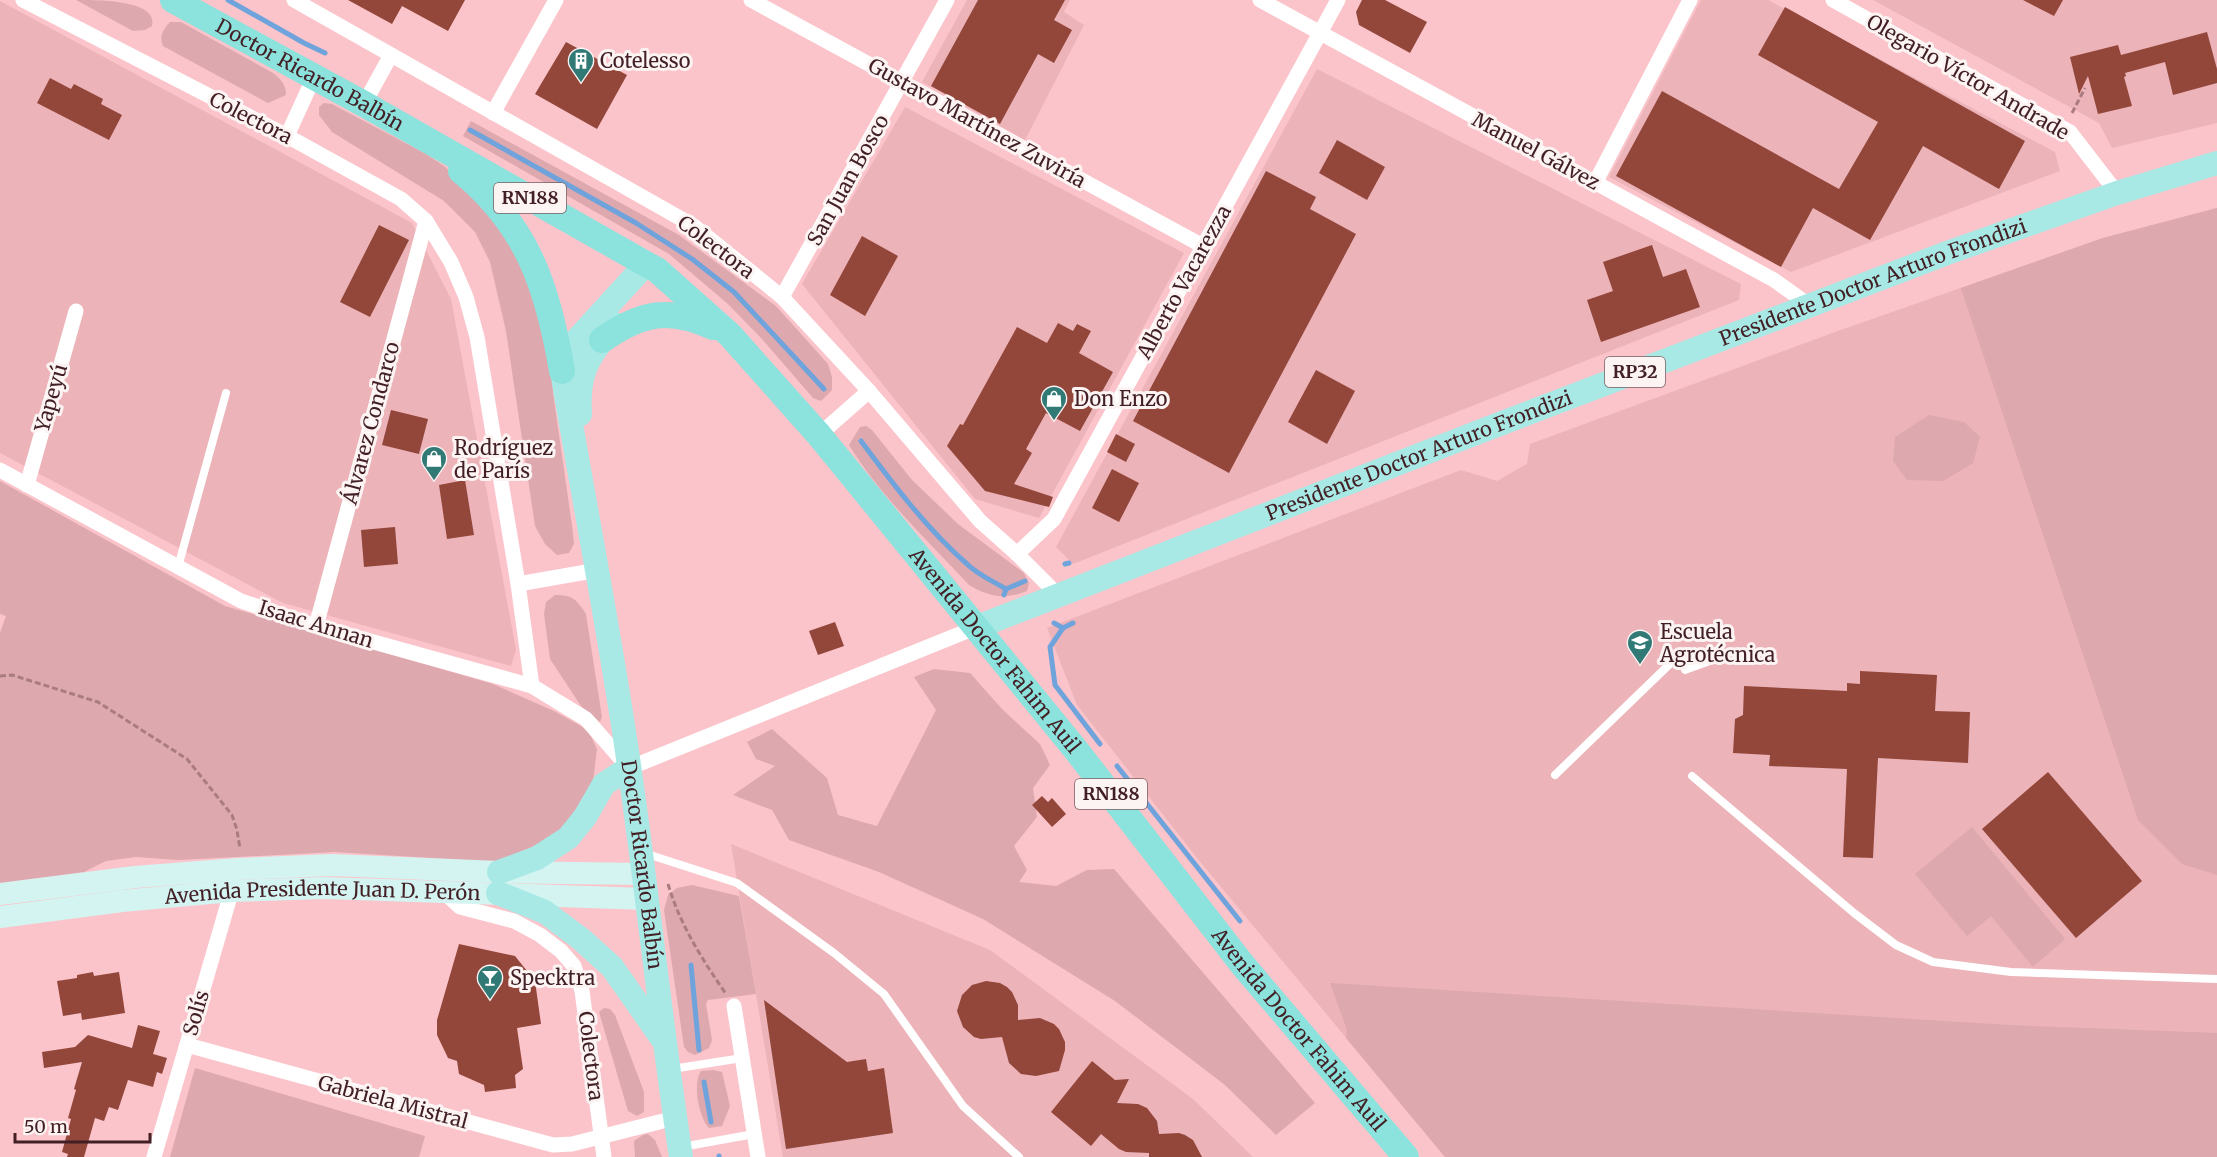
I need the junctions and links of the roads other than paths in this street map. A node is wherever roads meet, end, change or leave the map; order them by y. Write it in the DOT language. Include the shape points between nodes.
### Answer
graph roads {
  1 [pos="23,0"];
  2 [pos="173,0"];
  3 [pos="294,0"];
  4 [pos="556,0"];
  5 [pos="751,0"];
  6 [pos="947,0"];
  7 [pos="1260,0"];
  8 [pos="1338,0"];
  9 [pos="1690,0"];
  10 [pos="1833,0"];
  11 [pos="1320,33"];
  12 [pos="392,55"];
  13 [pos="314,77"];
  14 [pos="902,82"];
  15 [pos="364,104"];
  16 [pos="493,113"];
  17 [pos="414,133"];
  18 [pos="287,136"];
  19 [pos="2217,163"];
  20 [pos="1596,183"];
  21 [pos="2117,193"];
  22 [pos="426,221"];
  23 [pos="1203,246"];
  24 [pos="652,267"];
  25 [pos="782,297"];
  26 [pos="1809,305"];
  27 [pos="76,311"];
  28 [pos="730,335"];
  29 [pos="603,340"];
  30 [pos="562,371"];
  31 [pos="869,391"];
  32 [pos="226,393"];
  33 [pos="819,435"];
  34 [pos="0,470"];
  35 [pos="27,485"];
  36 [pos="1017,554"];
  37 [pos="178,567"];
  38 [pos="598,570"];
  39 [pos="518,584"];
  40 [pos="1058,595"];
  41 [pos="316,626"];
  42 [pos="977,627"];
  43 [pos="1677,657"];
  44 [pos="1707,662"];
  45 [pos="1685,670"];
  46 [pos="532,686"];
  47 [pos="629,768"];
  48 [pos="1555,775"];
  49 [pos="1692,776"];
  50 [pos="647,861"];
  51 [pos="237,869"];
  52 [pos="499,882"];
  53 [pos="232,891"];
  54 [pos="444,892"];
  55 [pos="0,894"];
  56 [pos="646,899"];
  57 [pos="0,917"];
  58 [pos="2217,979"];
  59 [pos="734,1006"];
  60 [pos="663,1040"];
  61 [pos="187,1045"];
  62 [pos="742,1058"];
  63 [pos="668,1069"];
  64 [pos="675,1118"];
  65 [pos="754,1134"];
  66 [pos="601,1136"];
  67 [pos="680,1152"];
  68 [pos="154,1157"];
  69 [pos="604,1157"];
  70 [pos="758,1157"];
  71 [pos="1019,1157"];
  72 [pos="1406,1157"];
  1 -- 18 [label="street, Colectora"];
  2 -- 13 [label="highway, Doctor Ricardo Balbín / RN188"];
  3 -- 12 [label="street, Colectora"];
  4 -- 16 [label="street"];
  5 -- 14 [label="street, Gustavo Martínez Zuviría"];
  6 -- 14 [label="street, San Juan Bosco"];
  7 -- 11 [label="street, Manuel Gálvez"];
  8 -- 11 [label="street, Alberto Vacarezza"];
  9 -- 20 [label="street"];
  10 -- 21 [label="street, Olegario Víctor Andrade" via="2070,132"];
  11 -- 20 [label="street, Manuel Gálvez"];
  11 -- 23 [label="street, Alberto Vacarezza"];
  12 -- 15 [label="street"];
  12 -- 16 [label="street, Colectora"];
  13 -- 15 [label="highway, Doctor Ricardo Balbín / RN188"];
  13 -- 18 [label="street"];
  14 -- 23 [label="street, Gustavo Martínez Zuviría"];
  14 -- 25 [label="street, San Juan Bosco"];
  15 -- 17 [label="highway, Doctor Ricardo Balbín / RN188"];
  16 -- 25 [label="street, Colectora" via="694,226"];
  17 -- 24 [label="highway, RN188"];
  17 -- 30 [label="highway" via="486,192 524,244 548,302"];
  18 -- 22 [label="street, Colectora" via="401,199"];
  19 -- 21 [label="main road, Presidente Doctor Arturo Frondizi / RP32"];
  20 -- 26 [label="street, Manuel Gálvez" via="1773,279"];
  21 -- 26 [label="main road, Presidente Doctor Arturo Frondizi / RP32"];
  22 -- 39 [label="street, Colectora" via="451,262 477,337"];
  22 -- 41 [label="street, Álvarez Condarco"];
  23 -- 36 [label="street, Alberto Vacarezza" via="1054,519"];
  24 -- 28 [label="highway, Avenida Doctor Fahim Auil / RN188"];
  24 -- 29 [label="main road, Doctor Ricardo Balbín"];
  24 -- 30 [label="main road" via="571,346"];
  25 -- 31 [label="street, Colectora"];
  26 -- 40 [label="main road, Presidente Doctor Arturo Frondizi / RP32"];
  27 -- 35 [label="street, Yapeyú"];
  28 -- 29 [label="highway" via="670,313 637,320"];
  28 -- 33 [label="highway, Avenida Doctor Fahim Auil / RN188"];
  29 -- 38 [label="main road, Doctor Ricardo Balbín" via="584,368 579,396"];
  30 -- 38 [label="main road, Doctor Ricardo Balbín"];
  31 -- 33 [label="street"];
  31 -- 36 [label="street, Colectora" via="980,521"];
  32 -- 37 [label="lane"];
  33 -- 42 [label="highway, Avenida Doctor Fahim Auil / RN188"];
  34 -- 35 [label="street, Isaac Annan"];
  35 -- 37 [label="street, Isaac Annan"];
  36 -- 40 [label="street, Colectora"];
  37 -- 41 [label="street, Isaac Annan" via="241,601"];
  38 -- 39 [label="street"];
  38 -- 47 [label="main road, Doctor Ricardo Balbín"];
  39 -- 46 [label="street, Colectora"];
  40 -- 42 [label="main road, Presidente Doctor Arturo Frondizi / RP32"];
  41 -- 46 [label="street, Isaac Annan"];
  42 -- 47 [label="street, Presidente Doctor Arturo Frondizi"];
  42 -- 72 [label="highway, Avenida Doctor Fahim Auil / RN188" via="1242,964"];
  43 -- 48 [label="lane"];
  44 -- 45 [label="lane"];
  46 -- 47 [label="street, Isaac Annan" via="586,719"];
  47 -- 50 [label="main road, Doctor Ricardo Balbín"];
  47 -- 52 [label="main road" via="604,784 568,838"];
  49 -- 58 [label="lane" via="1854,913 1896,945 1933,962 2011,972"];
  50 -- 52 [label="main road, Avenida Presidente Juan D. Perón"];
  50 -- 56 [label="main road, Doctor Ricardo Balbín"];
  50 -- 71 [label="lane" via="738,883 834,953 884,994 963,1106"];
  51 -- 52 [label="main road, Avenida Presidente Juan D. Perón" via="333,866"];
  51 -- 53 [label="street, Solís"];
  51 -- 55 [label="main road, Avenida Presidente Juan D. Perón"];
  52 -- 54 [label="main road, Avenida Presidente Juan D. Perón"];
  52 -- 56 [label="main road, Avenida Presidente Juan D. Perón"];
  52 -- 60 [label="main road" via="581,939 612,967"];
  53 -- 54 [label="main road, Avenida Presidente Juan D. Perón" via="326,888"];
  53 -- 57 [label="main road, Avenida Presidente Juan D. Perón"];
  53 -- 61 [label="street, Solís"];
  54 -- 66 [label="street, Colectora" via="460,907 514,921 540,934 574,966 582,990"];
  56 -- 60 [label="main road, Doctor Ricardo Balbín"];
  59 -- 62 [label="street"];
  60 -- 63 [label="main road, Doctor Ricardo Balbín"];
  61 -- 66 [label="street, Gabriela Mistral" via="553,1145"];
  61 -- 68 [label="street, Solís"];
  62 -- 63 [label="lane"];
  62 -- 65 [label="street"];
  63 -- 64 [label="main road, Doctor Ricardo Balbín"];
  64 -- 66 [label="street, Gabriela Mistral"];
  64 -- 67 [label="main road, Doctor Ricardo Balbín"];
  65 -- 67 [label="lane"];
  65 -- 70 [label="street"];
  66 -- 69 [label="street, Colectora"];
}
